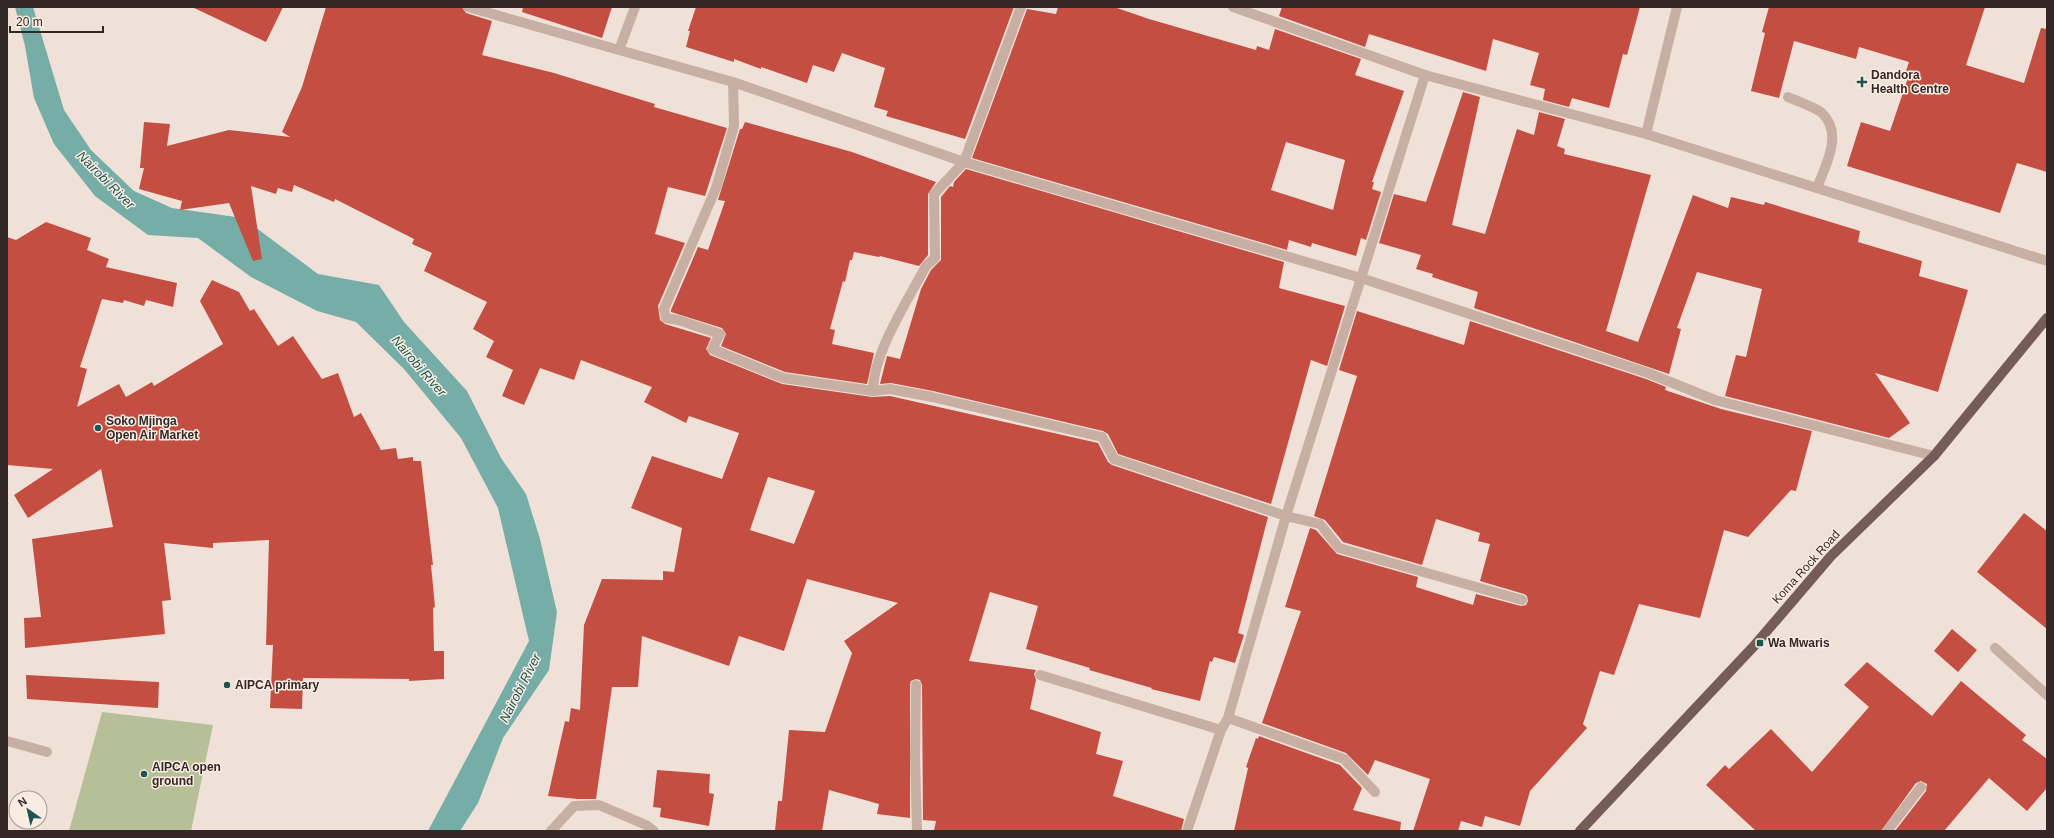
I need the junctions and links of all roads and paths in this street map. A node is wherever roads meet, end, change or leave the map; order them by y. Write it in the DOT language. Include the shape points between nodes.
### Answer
graph roads {
  1 [pos="468,7"];
  2 [pos="635,7"];
  3 [pos="1021,7"];
  4 [pos="1233,7"];
  5 [pos="1677,7"];
  6 [pos="619,50"];
  7 [pos="1425,75"];
  8 [pos="733,82"];
  9 [pos="1788,97"];
  10 [pos="1646,134"];
  11 [pos="964,162"];
  12 [pos="1816,188"];
  13 [pos="2047,261"];
  14 [pos="1361,278"];
  15 [pos="2047,318"];
  16 [pos="873,391"];
  17 [pos="1934,456"];
  18 [pos="1286,516"];
  19 [pos="1522,600"];
  20 [pos="1995,648"];
  21 [pos="1040,675"];
  22 [pos="916,685"];
  23 [pos="2047,695"];
  24 [pos="1228,718"];
  25 [pos="1221,730"];
  26 [pos="7,741"];
  27 [pos="46,752"];
  28 [pos="1922,787"];
  29 [pos="1375,792"];
  30 [pos="551,831"];
  31 [pos="654,831"];
  32 [pos="917,831"];
  33 [pos="1187,831"];
  34 [pos="1580,831"];
  35 [pos="1887,831"];
  1 -- 6 [label="street"];
  2 -- 6 [label="street"];
  3 -- 11 [label="street"];
  4 -- 7 [label="street"];
  5 -- 10 [label="street"];
  6 -- 8 [label="street"];
  7 -- 10 [label="street"];
  7 -- 14 [label="street"];
  8 -- 11 [label="street"];
  8 -- 16 [label="street" via="734,126 716,188 664,309 666,318 720,334 712,349 783,378"];
  9 -- 12 [label="street" via="1822,113 1831,130 1832,148"];
  10 -- 12 [label="street"];
  11 -- 14 [label="street"];
  11 -- 16 [label="street" via="934,194 935,258 926,266 882,349"];
  12 -- 13 [label="street"];
  14 -- 17 [label="street" via="1648,373 1714,400"];
  14 -- 18 [label="street"];
  15 -- 17 [label="main road, Koma Rock Road"];
  16 -- 18 [label="street" via="890,389 1102,437 1114,459"];
  17 -- 34 [label="main road, Koma Rock Road" via="1831,556 1754,646"];
  18 -- 19 [label="street" via="1320,524 1339,548"];
  18 -- 24 [label="street"];
  20 -- 23 [label="street"];
  21 -- 25 [label="street"];
  22 -- 32 [label="street"];
  24 -- 25 [label="street"];
  24 -- 29 [label="street" via="1344,759"];
  25 -- 33 [label="street"];
  26 -- 27 [label="street"];
  28 -- 35 [label="street"];
  30 -- 31 [label="street" via="574,806 598,805 646,825"];
}
